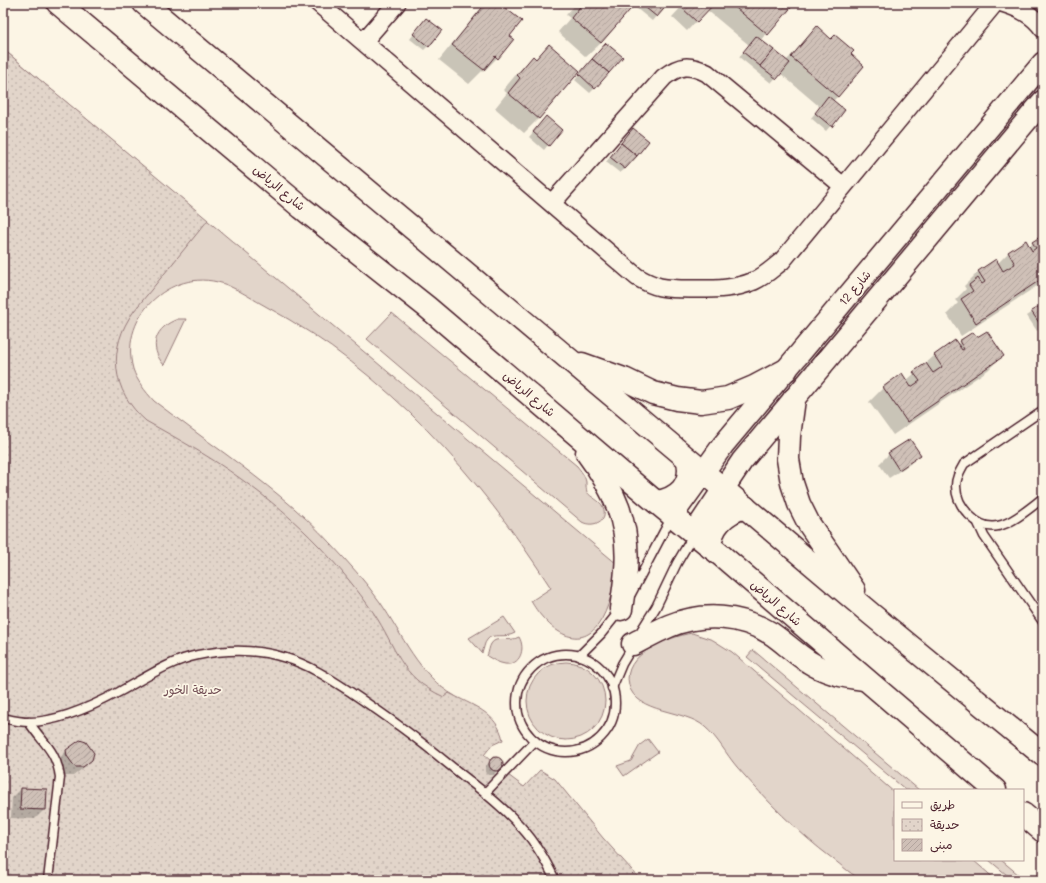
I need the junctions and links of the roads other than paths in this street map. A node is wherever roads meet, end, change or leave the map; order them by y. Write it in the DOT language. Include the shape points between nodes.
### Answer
graph roads {
  1 [pos="58,3"];
  2 [pos="144,3"];
  3 [pos="318,3"];
  4 [pos="396,3"];
  5 [pos="995,3"];
  6 [pos="1002,3"];
  7 [pos="1043,29"];
  8 [pos="364,41"];
  9 [pos="1043,63"];
  10 [pos="1043,101"];
  11 [pos="843,186"];
  12 [pos="552,204"];
  13 [pos="567,358"];
  14 [pos="786,370"];
  15 [pos="794,399"];
  16 [pos="1043,410"];
  17 [pos="566,425"];
  18 [pos="695,467"];
  19 [pos="724,489"];
  20 [pos="1043,498"];
  21 [pos="656,502"];
  22 [pos="745,507"];
  23 [pos="672,516"];
  24 [pos="978,523"];
  25 [pos="702,540"];
  26 [pos="621,609"];
  27 [pos="871,614"];
  28 [pos="1043,622"];
  29 [pos="633,644"];
  30 [pos="579,656"];
  31 [pos="864,679"];
  32 [pos="612,688"];
  33 [pos="3,718"];
  34 [pos="29,722"];
  35 [pos="535,741"];
  36 [pos="1043,756"];
  37 [pos="994,789"];
  38 [pos="485,793"];
  39 [pos="1024,815"];
  40 [pos="1043,830"];
  41 [pos="48,880"];
  42 [pos="555,880"];
  1 -- 17 [label="main road, شارع الرياض"];
  2 -- 13 [label="main road"];
  3 -- 8 [label="street"];
  4 -- 8 [label="street"];
  5 -- 11 [label="street"];
  6 -- 7 [label="street" via="1018,8 1032,17"];
  8 -- 12 [label="street"];
  9 -- 14 [label="street, شارع 12"];
  10 -- 15 [label="street, شارع 12"];
  11 -- 12 [label="street" via="782,261 755,280 723,289 672,288 648,283 637,277"];
  11 -- 12 [label="street" via="707,73 685,66 664,77"];
  13 -- 14 [label="main road" via="624,379 653,393 701,402 728,398"];
  13 -- 18 [label="main road"];
  14 -- 18 [label="street, شارع 12" via="723,445"];
  15 -- 19 [label="street, شارع 12" via="742,461"];
  15 -- 27 [label="main road" via="788,459 799,504 809,524"];
  16 -- 24 [label="lane" via="964,464 958,474 958,498"];
  17 -- 21 [label="main road, شارع الرياض"];
  17 -- 26 [label="main road" via="599,469 616,501 622,519 627,553"];
  18 -- 19 [label="main road"];
  18 -- 21 [label="main road" via="680,492 670,499"];
  18 -- 23 [label="street, شارع 12"];
  19 -- 22 [label="main road"];
  19 -- 25 [label="street, شارع 12"];
  20 -- 24 [label="lane" via="998,526"];
  21 -- 23 [label="main road, شارع الرياض"];
  22 -- 25 [label="main road" via="729,513 717,524 710,539"];
  22 -- 27 [label="main road"];
  23 -- 25 [label="main road, شارع الرياض"];
  23 -- 26 [label="lane" via="640,579"];
  24 -- 28 [label="lane" via="984,536"];
  25 -- 29 [label="lane" via="677,563 656,607"];
  25 -- 31 [label="main road, شارع الرياض"];
  26 -- 30 [label="lane"];
  27 -- 36 [label="main road"];
  29 -- 31 [label="main road" via="668,626 695,618 726,618 742,621 772,634 821,669 849,678"];
  29 -- 32 [label="lane"];
  30 -- 32 [label="lane" via="596,665 609,679"];
  30 -- 35 [label="lane" via="559,655 540,661 521,684 517,711 523,728"];
  31 -- 37 [label="main road, شارع الرياض"];
  32 -- 35 [label="lane" via="612,717 605,732 596,741 575,751 565,752 554,751"];
  33 -- 34 [label="lane"];
  34 -- 38 [label="lane" via="76,711 119,692 158,669 198,655 242,651 264,653 306,666 341,686 408,732"];
  34 -- 41 [label="lane" via="51,750 60,777"];
  35 -- 38 [label="lane"];
  38 -- 42 [label="lane" via="522,828 536,846"];
  39 -- 40 [label="main road"];
}
